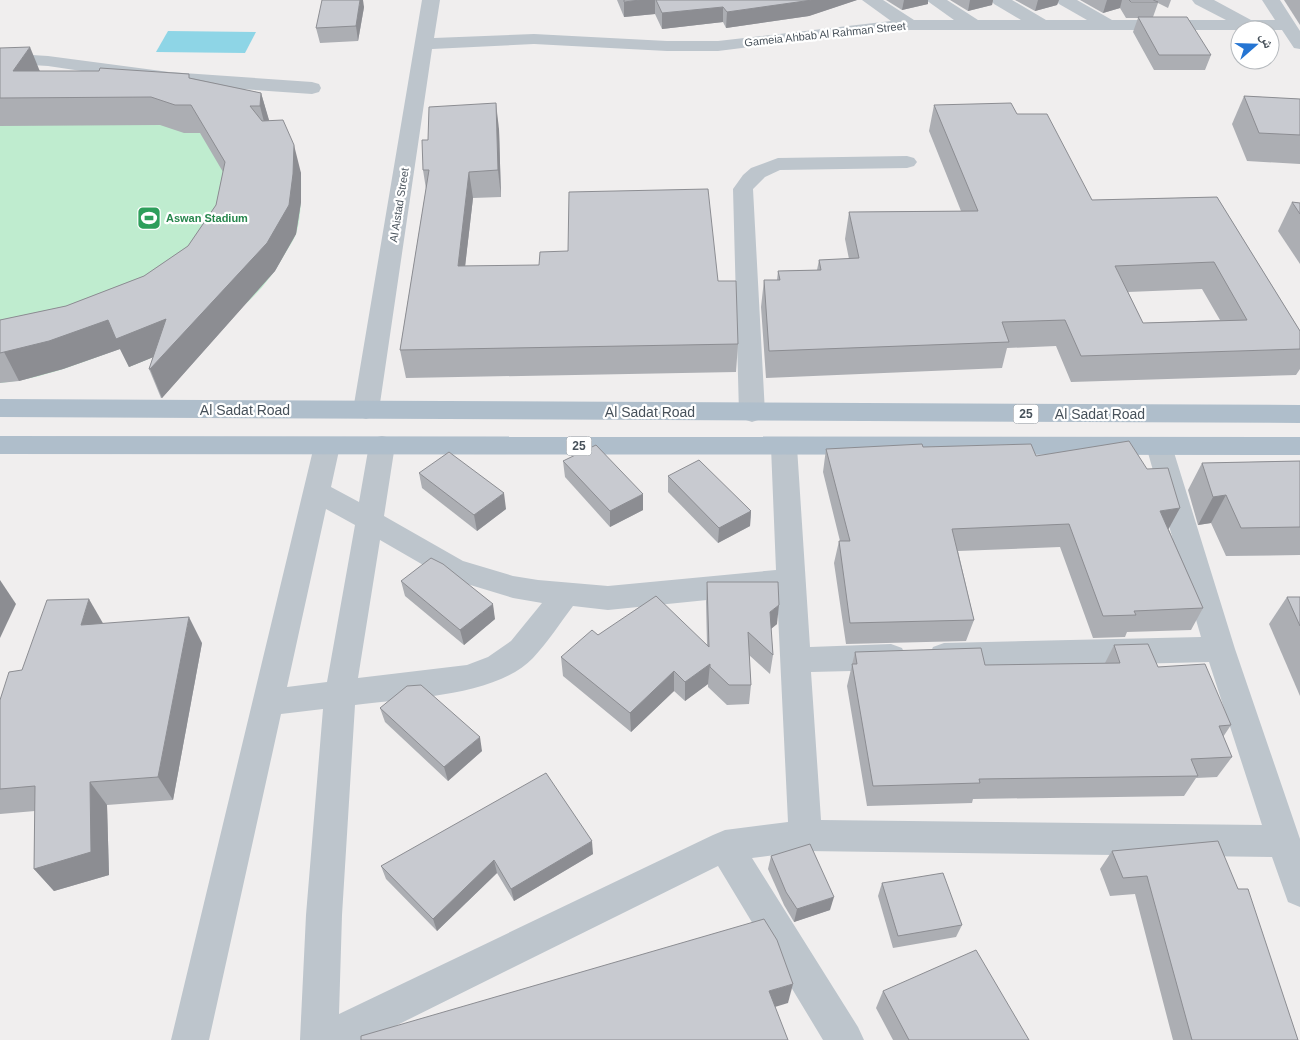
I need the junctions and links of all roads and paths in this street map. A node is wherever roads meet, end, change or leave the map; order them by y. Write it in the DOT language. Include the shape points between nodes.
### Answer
graph roads {
  1 [pos="431,0"];
  2 [pos="871,0"];
  3 [pos="934,0"];
  4 [pos="1000,0"];
  5 [pos="1065,0"];
  6 [pos="1200,0"];
  7 [pos="1152,8"];
  8 [pos="1275,8"];
  9 [pos="1300,13"];
  10 [pos="1238,20"];
  11 [pos="1256,20"];
  12 [pos="910,25"];
  13 [pos="974,25"];
  14 [pos="1042,25"];
  15 [pos="1108,25"];
  16 [pos="1183,25"];
  17 [pos="1230,25"];
  18 [pos="425,44"];
  19 [pos="1300,44"];
  20 [pos="0,58"];
  21 [pos="312,88"];
  22 [pos="907,162"];
  23 [pos="0,408"];
  24 [pos="366,410"];
  25 [pos="752,413"];
  26 [pos="1300,414"];
  27 [pos="0,445"];
  28 [pos="382,445"];
  29 [pos="327,446"];
  30 [pos="1159,446"];
  31 [pos="1300,446"];
  32 [pos="784,447"];
  33 [pos="317,491"];
  34 [pos="369,521"];
  35 [pos="791,580"];
  36 [pos="567,593"];
  37 [pos="1220,649"];
  38 [pos="795,660"];
  39 [pos="340,694"];
  40 [pos="269,702"];
  41 [pos="805,835"];
  42 [pos="1283,841"];
  43 [pos="725,846"];
  44 [pos="1300,890"];
  45 [pos="190,1040"];
  46 [pos="319,1040"];
  47 [pos="326,1040"];
  48 [pos="845,1040"];
  1 -- 18 [label="street, Al Aistad Street"];
  2 -- 12 [label="street"];
  3 -- 13 [label="street"];
  4 -- 14 [label="street"];
  5 -- 15 [label="street"];
  6 -- 10 [label="street"];
  7 -- 16 [label="street"];
  8 -- 9 [label="street, Gameia Ahbab Al Rahman Street"];
  8 -- 11 [label="street, Gameia Ahbab Al Rahman Street"];
  8 -- 19 [label="street"];
  12 -- 13 [label="street, Gameia Ahbab Al Rahman Street"];
  12 -- 18 [label="street, Gameia Ahbab Al Rahman Street" via="718,46 534,39"];
  13 -- 14 [label="street, Gameia Ahbab Al Rahman Street"];
  14 -- 15 [label="street, Gameia Ahbab Al Rahman Street"];
  15 -- 16 [label="street, Gameia Ahbab Al Rahman Street"];
  16 -- 17 [label="street, Gameia Ahbab Al Rahman Street"];
  18 -- 24 [label="street, Al Aistad Street"];
  20 -- 21 [label="street" via="178,78"];
  22 -- 25 [label="street" via="778,164 761,170 743,189"];
  23 -- 24 [label="main road, Al Sadat Road / 25"];
  24 -- 25 [label="main road, Al Sadat Road / 25"];
  25 -- 26 [label="main road, Al Sadat Road / 25"];
  27 -- 29 [label="main road, 25"];
  28 -- 29 [label="main road, 25"];
  28 -- 32 [label="main road, 25"];
  28 -- 34 [label="street"];
  29 -- 33 [label="street"];
  30 -- 31 [label="main road, 25"];
  30 -- 32 [label="main road, 25"];
  30 -- 37 [label="street"];
  32 -- 35 [label="street"];
  33 -- 34 [label="street"];
  33 -- 40 [label="street"];
  34 -- 36 [label="street" via="454,569 513,587"];
  34 -- 39 [label="street"];
  35 -- 36 [label="street" via="608,598"];
  35 -- 38 [label="street"];
  36 -- 39 [label="street" via="522,650 499,666 468,678"];
  37 -- 38 [label="street"];
  37 -- 42 [label="street"];
  38 -- 41 [label="street"];
  39 -- 40 [label="street"];
  39 -- 46 [label="street" via="324,915"];
  40 -- 45 [label="street"];
  41 -- 42 [label="street"];
  41 -- 43 [label="street"];
  42 -- 44 [label="street"];
  43 -- 47 [label="street"];
  43 -- 48 [label="street"];
}
